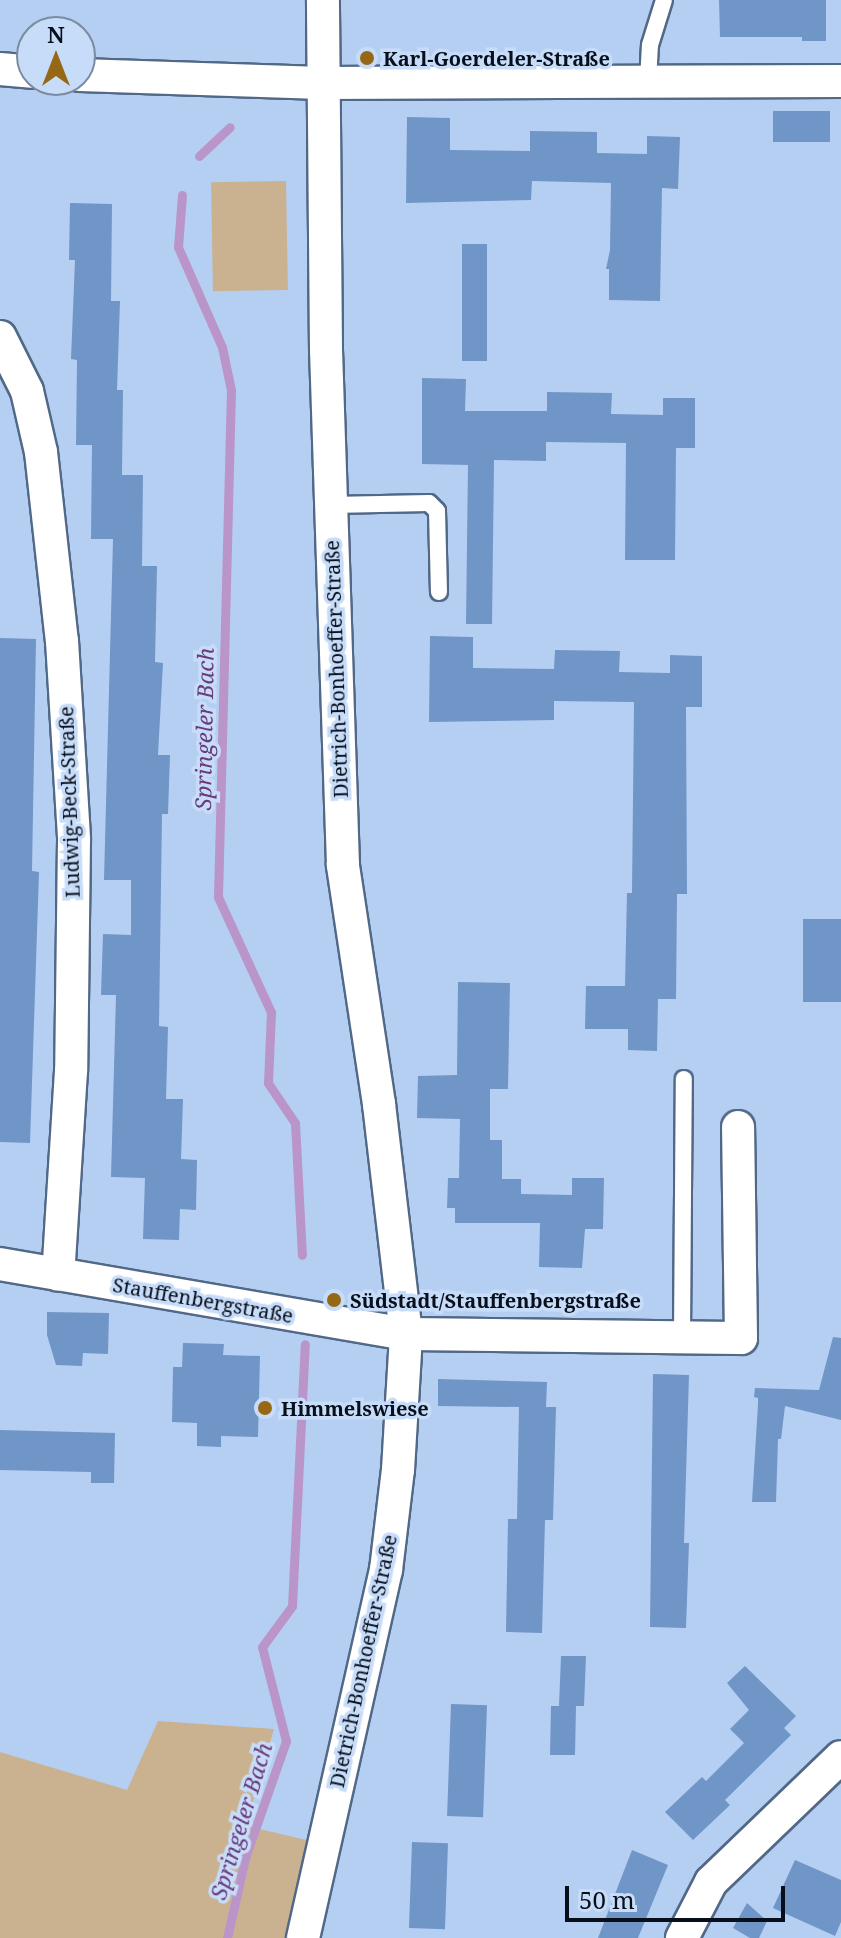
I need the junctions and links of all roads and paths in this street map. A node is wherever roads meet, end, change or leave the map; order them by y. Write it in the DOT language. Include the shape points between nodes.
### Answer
graph roads {
  1 [pos="323,0"];
  2 [pos="664,0"];
  3 [pos="96,76"];
  4 [pos="841,80"];
  5 [pos="648,82"];
  6 [pos="322,83"];
  7 [pos="0,337"];
  8 [pos="331,505"];
  9 [pos="439,592"];
  10 [pos="684,1079"];
  11 [pos="738,1127"];
  12 [pos="0,1264"];
  13 [pos="58,1275"];
  14 [pos="406,1334"];
  15 [pos="682,1337"];
  16 [pos="841,1757"];
  17 [pos="303,1938"];
  18 [pos="682,1938"];
  1 -- 6 [label="street, Dietrich-Bonhoeffer-Straße"];
  2 -- 5 [label="lane" via="650,45"];
  3 -- 6 [label="street"];
  4 -- 5 [label="street"];
  5 -- 6 [label="street"];
  6 -- 8 [label="street, Dietrich-Bonhoeffer-Straße"];
  7 -- 13 [label="street, Ludwig-Beck-Straße" via="27,391 41,452 63,656 73,871 71,1071"];
  8 -- 9 [label="lane" via="429,503 437,511"];
  8 -- 14 [label="street, Dietrich-Bonhoeffer-Straße" via="343,865"];
  10 -- 15 [label="lane"];
  11 -- 15 [label="street" via="741,1338"];
  12 -- 13 [label="street, Stauffenbergstraße"];
  13 -- 14 [label="street, Stauffenbergstraße"];
  14 -- 15 [label="street"];
  14 -- 17 [label="street, Dietrich-Bonhoeffer-Straße" via="386,1570"];
  16 -- 18 [label="street" via="711,1882"];
}
